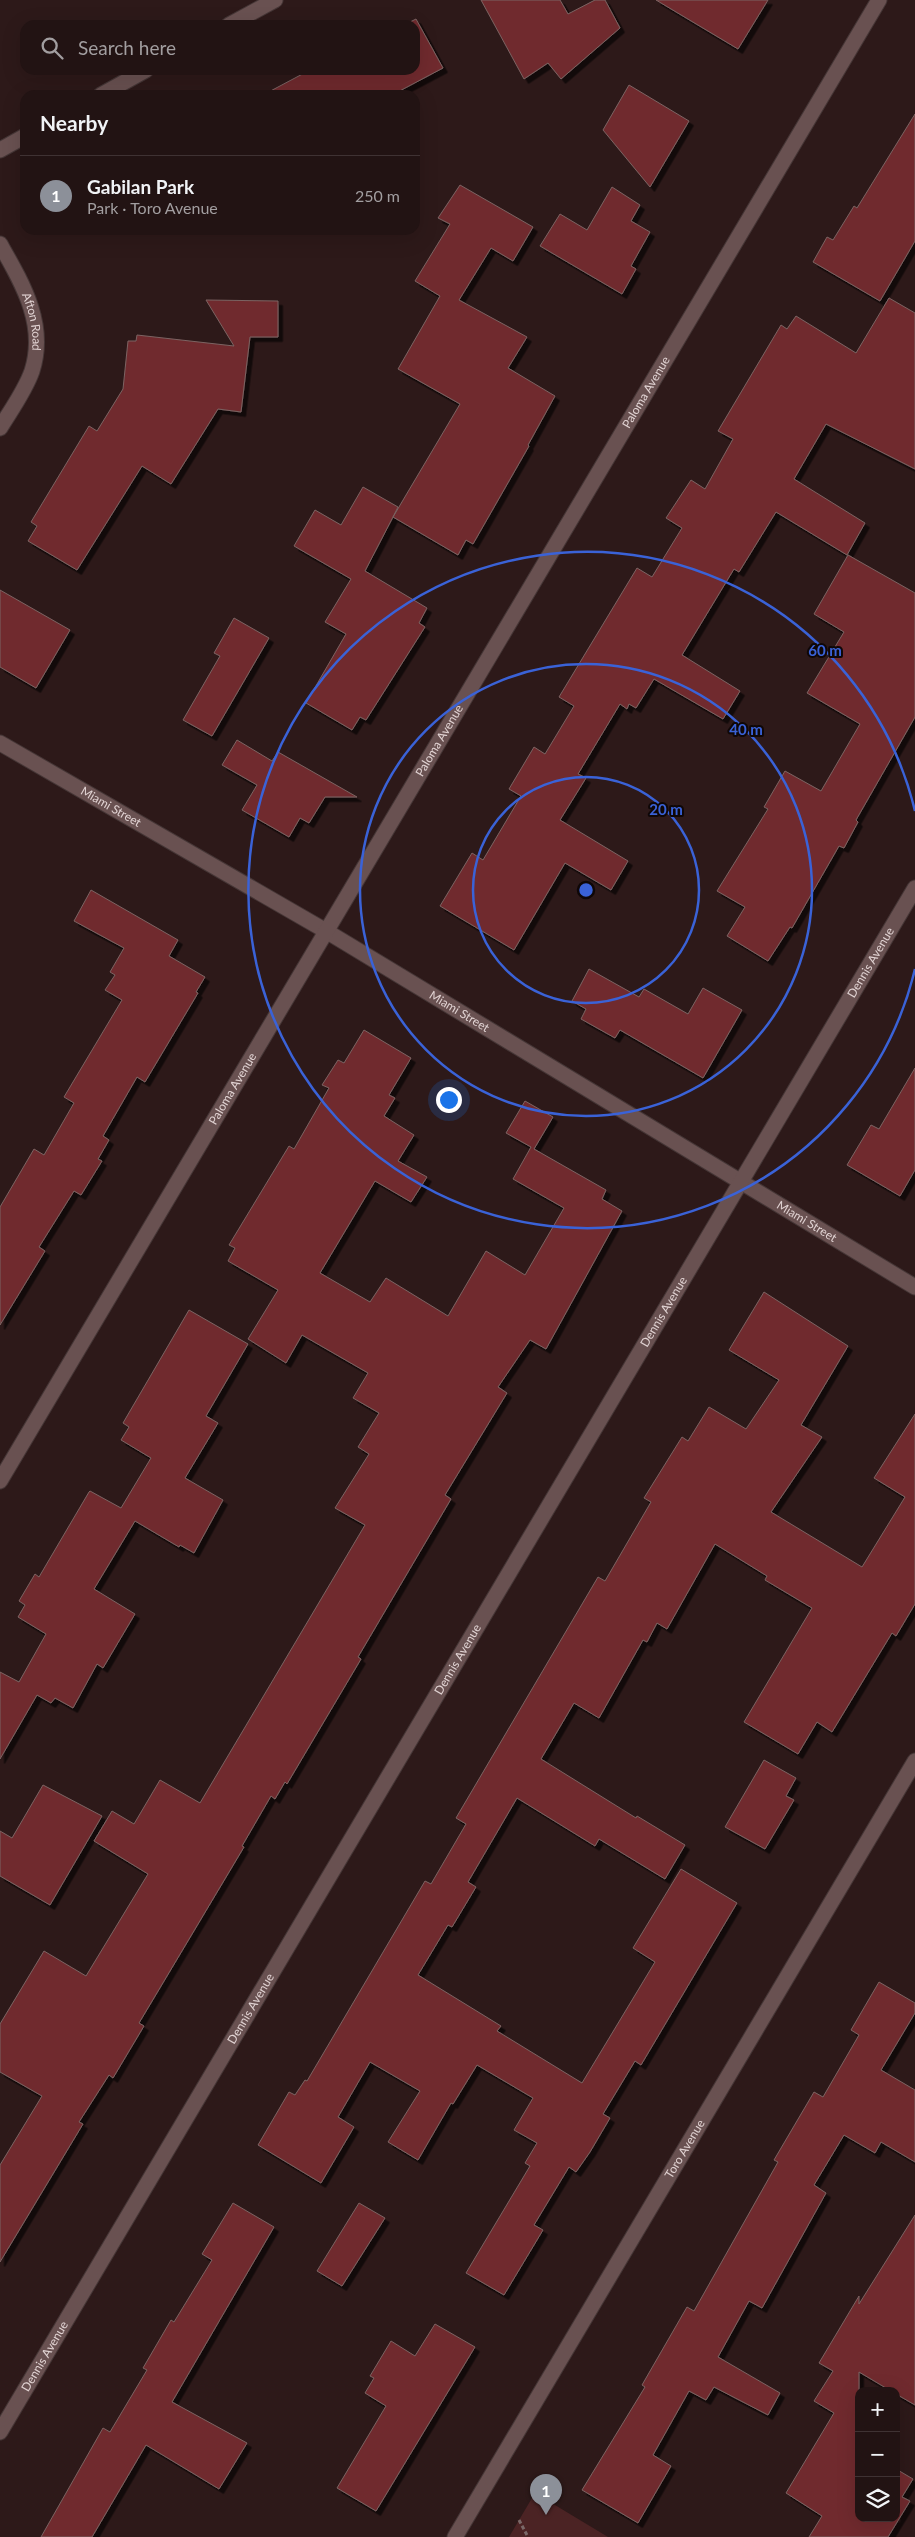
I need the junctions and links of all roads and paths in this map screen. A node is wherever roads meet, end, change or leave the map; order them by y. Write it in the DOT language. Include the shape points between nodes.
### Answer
graph roads {
  1 [pos="275,0"];
  2 [pos="879,0"];
  3 [pos="238,20"];
  4 [pos="137,75"];
  5 [pos="110,90"];
  6 [pos="20,139"];
  7 [pos="0,150"];
  8 [pos="0,244"];
  9 [pos="0,428"];
  10 [pos="0,742"];
  11 [pos="915,888"];
  12 [pos="326,931"];
  13 [pos="742,1183"];
  14 [pos="915,1287"];
  15 [pos="0,1481"];
  16 [pos="915,1761"];
  17 [pos="0,2432"];
  18 [pos="519,2520"];
  19 [pos="455,2537"];
  20 [pos="528,2537"];
  1 -- 3 [label="street"];
  2 -- 12 [label="street, Paloma Avenue"];
  4 -- 5 [label="street"];
  6 -- 7 [label="street"];
  8 -- 9 [label="street, Afton Road" via="24,287 36,336 32,371"];
  10 -- 12 [label="street, Miami Street"];
  11 -- 13 [label="street, Dennis Avenue"];
  12 -- 13 [label="street, Miami Street"];
  12 -- 15 [label="street, Paloma Avenue"];
  13 -- 14 [label="street, Miami Street"];
  13 -- 17 [label="street, Dennis Avenue"];
  16 -- 19 [label="street, Toro Avenue"];
  18 -- 20 [label="path"];
}
